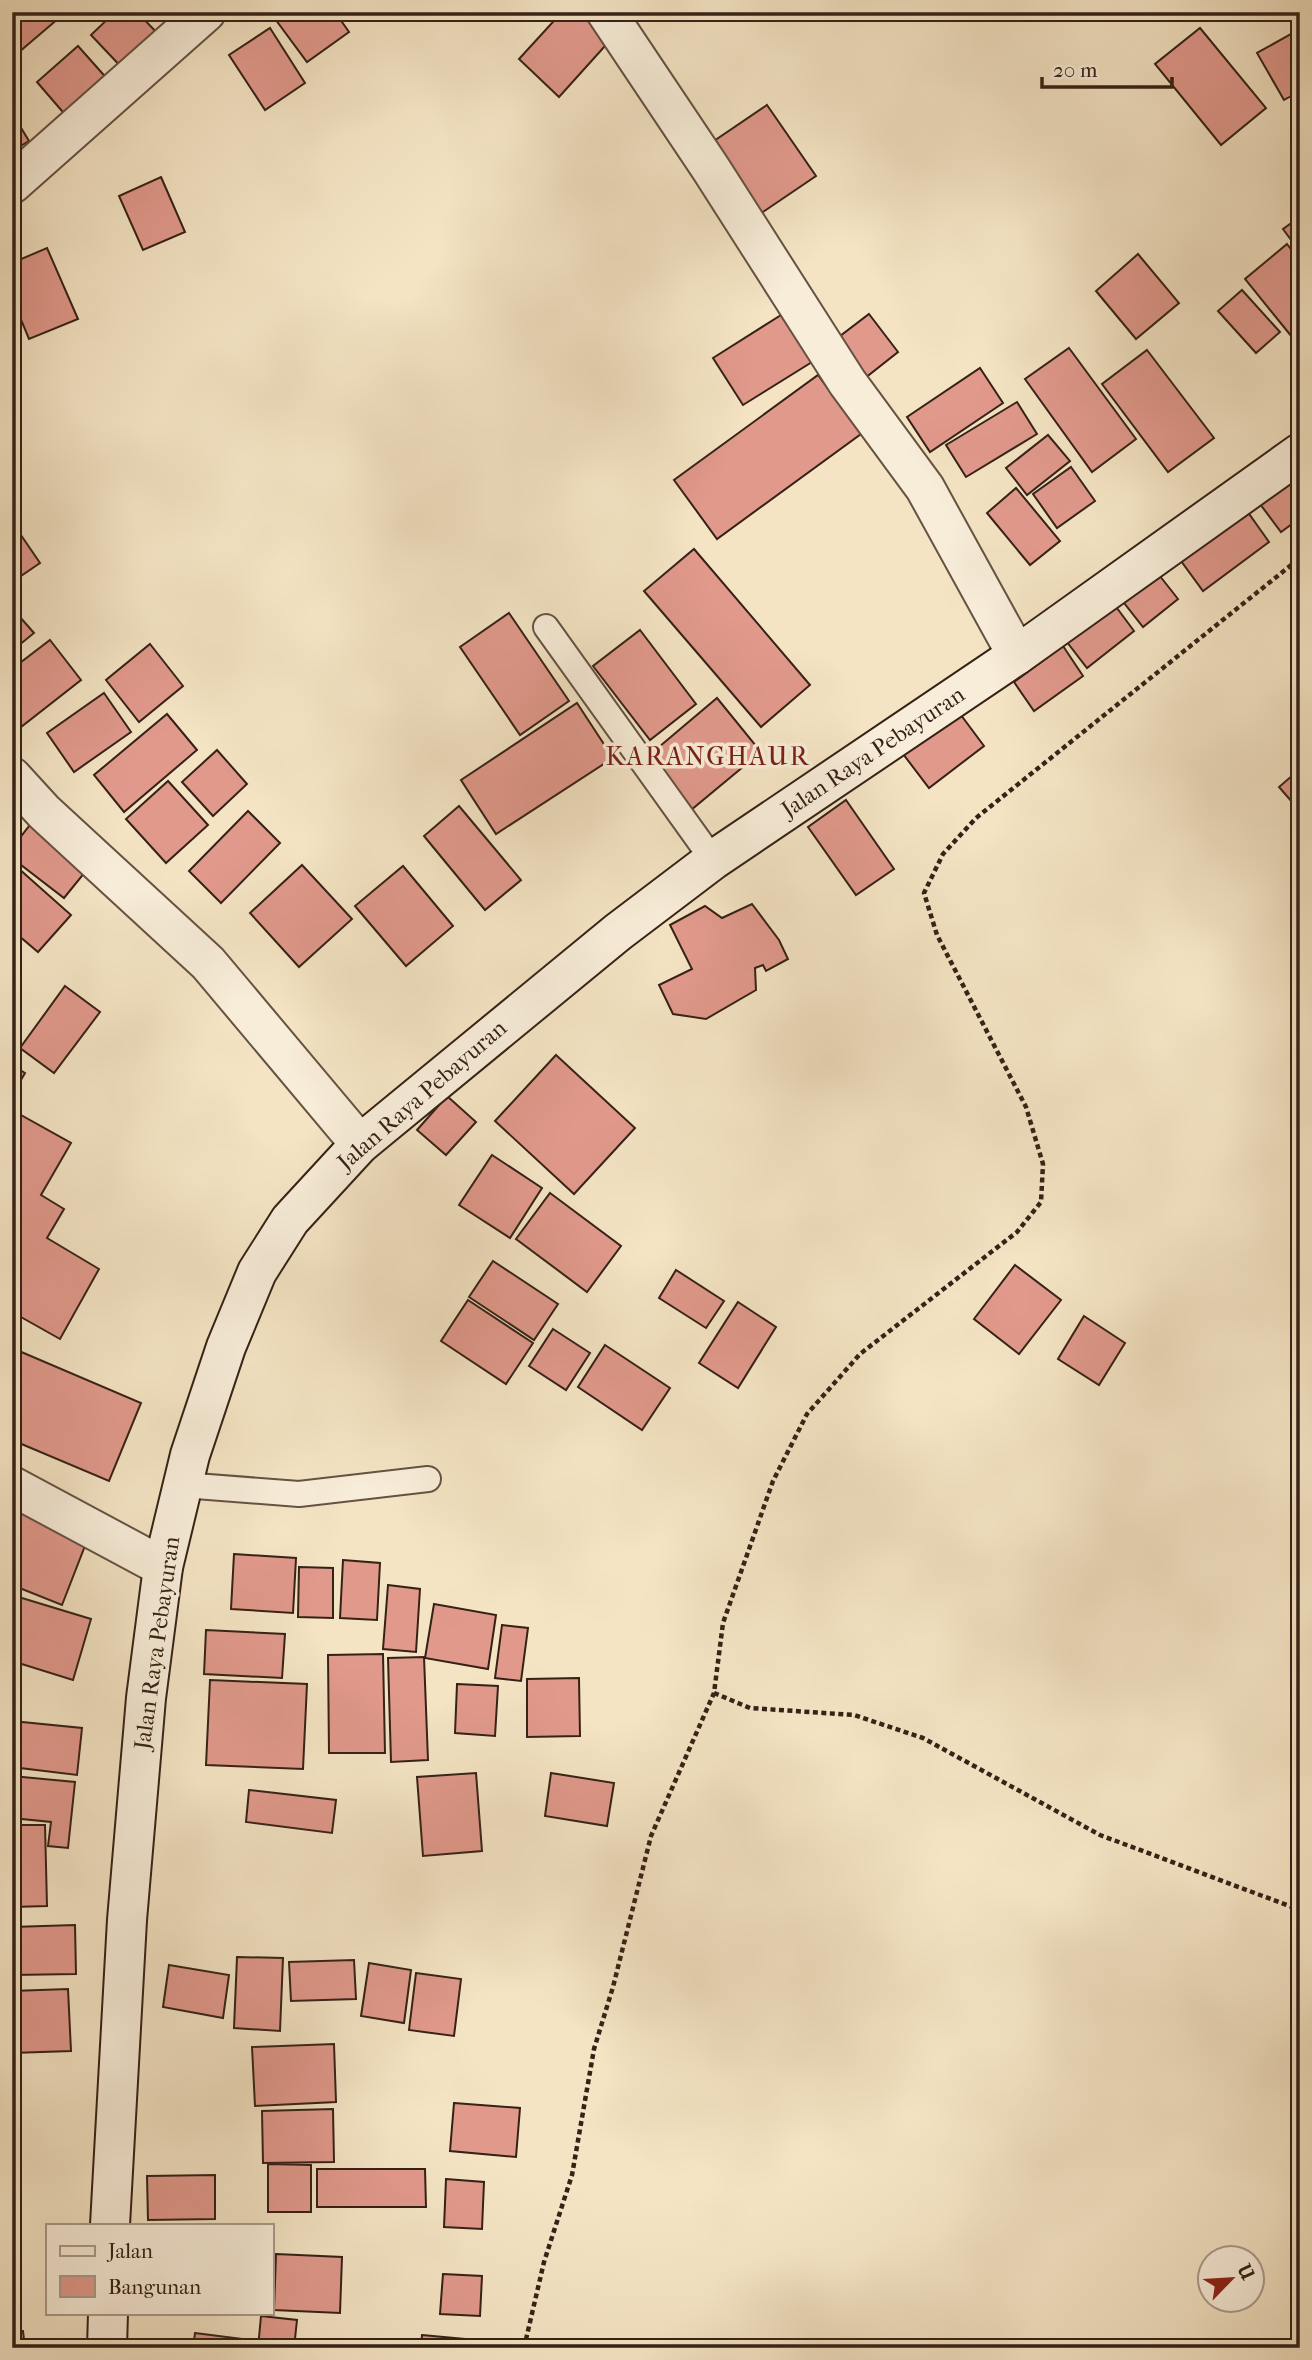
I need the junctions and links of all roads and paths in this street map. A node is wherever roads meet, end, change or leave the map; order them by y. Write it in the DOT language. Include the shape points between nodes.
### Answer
graph roads {
  1 [pos="206,12"];
  2 [pos="606,12"];
  3 [pos="12,184"];
  4 [pos="1300,453"];
  5 [pos="1300,558"];
  6 [pos="546,627"];
  7 [pos="1017,655"];
  8 [pos="12,777"];
  9 [pos="713,860"];
  10 [pos="360,1144"];
  11 [pos="428,1479"];
  12 [pos="183,1485"];
  13 [pos="12,1486"];
  14 [pos="163,1567"];
  15 [pos="713,1693"];
  16 [pos="1300,1910"];
  17 [pos="110,2224"];
  18 [pos="108,2314"];
  19 [pos="107,2348"];
  20 [pos="524,2348"];
  1 -- 3 [label="main road"];
  2 -- 7 [label="main road" via="847,382 925,488"];
  4 -- 7 [label="main road, Jalan Raya Pebayuran"];
  5 -- 15 [label="path" via="976,818 943,854 925,893 937,935 1026,1107 1042,1164 1041,1202 1017,1232 860,1354 807,1414 773,1481 748,1546 723,1623"];
  6 -- 9 [label="lane"];
  7 -- 9 [label="main road, Jalan Raya Pebayuran"];
  8 -- 10 [label="main road" via="208,963"];
  9 -- 10 [label="main road, Jalan Raya Pebayuran" via="543,992"];
  10 -- 12 [label="main road, Jalan Raya Pebayuran" via="290,1220 257,1272 226,1347"];
  11 -- 12 [label="lane" via="299,1494"];
  12 -- 14 [label="main road, Jalan Raya Pebayuran"];
  13 -- 14 [label="main road"];
  14 -- 17 [label="main road, Jalan Raya Pebayuran" via="146,1698 127,1920"];
  15 -- 16 [label="path" via="750,1708 854,1716 923,1738 1100,1835"];
  15 -- 20 [label="path" via="651,1836 594,2049 572,2175 544,2262"];
  18 -- 19 [label="main road"];
}
